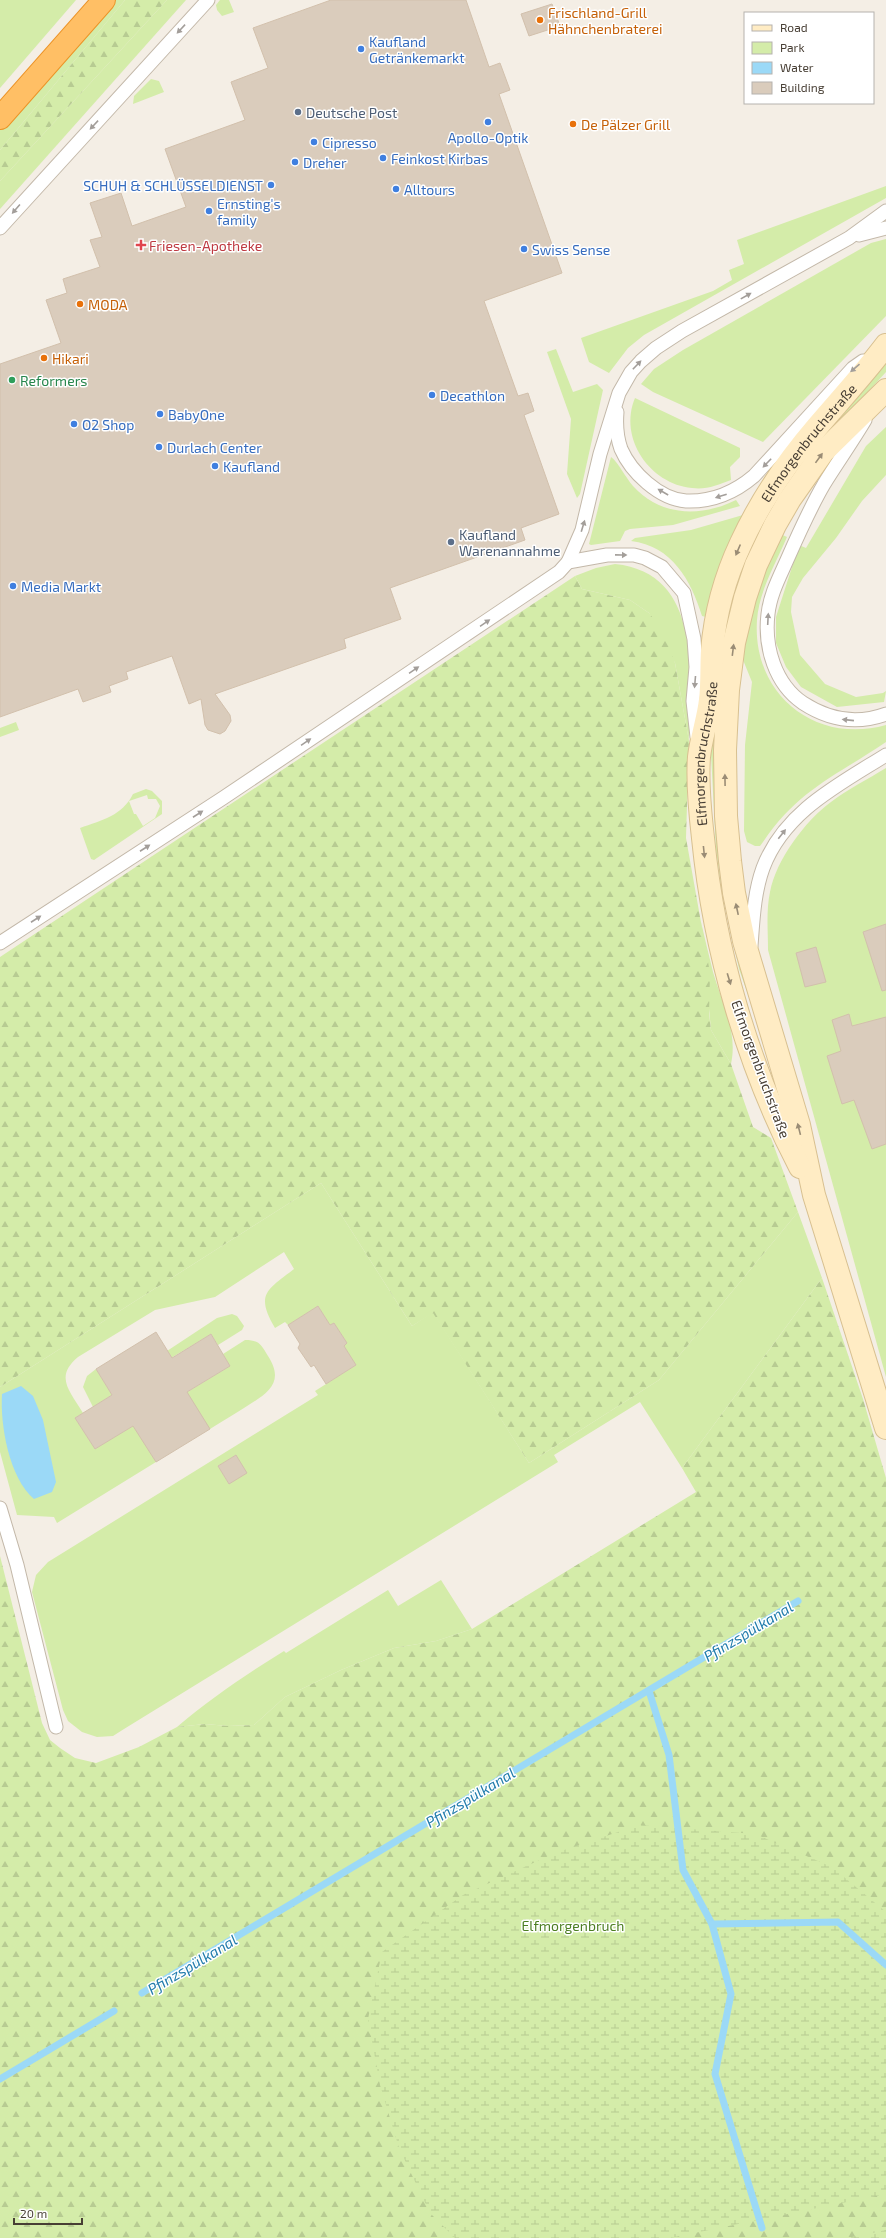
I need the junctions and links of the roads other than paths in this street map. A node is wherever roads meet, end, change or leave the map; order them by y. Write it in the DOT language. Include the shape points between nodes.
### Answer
graph roads {
  1 [pos="87,0"];
  2 [pos="104,0"];
  3 [pos="208,0"];
  4 [pos="0,100"];
  5 [pos="0,118"];
  6 [pos="886,211"];
  7 [pos="0,228"];
  8 [pos="886,228"];
  9 [pos="849,238"];
  10 [pos="886,345"];
  11 [pos="882,394"];
  12 [pos="617,398"];
  13 [pos="568,562"];
  14 [pos="886,714"];
  15 [pos="886,755"];
  16 [pos="699,757"];
  17 [pos="0,943"];
  18 [pos="750,960"];
  19 [pos="814,1195"];
  20 [pos="886,1428"];
  21 [pos="0,1508"];
  22 [pos="56,1727"];
  1 -- 4 [label="highway"];
  2 -- 5 [label="highway"];
  3 -- 7 [label="lane, one-way"];
  6 -- 9 [label="lane"];
  8 -- 9 [label="lane"];
  12 -- 9 [label="lane, one-way" via="631,372 656,348"];
  10 -- 12 [label="lane, one-way" via="853,368 754,476 740,488 716,498 684,501 664,494 638,474 621,447 616,424"];
  10 -- 16 [label="main road, Elfmorgenbruchstraße, one-way" via="862,377 816,428 780,476 741,542 726,579 720,607 713,649 710,700"];
  14 -- 11 [label="lane, one-way" via="856,721 833,718 814,710 782,683 767,638 772,595 797,536 824,484"];
  18 -- 11 [label="main road, Elfmorgenbruchstraße, one-way" via="734,893 726,816 725,750 728,690 734,643 756,565 774,525 823,452"];
  13 -- 12 [label="lane, one-way" via="582,530 600,454"];
  13 -- 16 [label="lane, one-way" via="607,554 634,555 662,567 684,592 694,639 696,667 693,701"];
  17 -- 13 [label="lane, one-way" via="545,583"];
  18 -- 15 [label="lane, one-way" via="757,887 778,837 797,815 827,792"];
  16 -- 19 [label="main road, Elfmorgenbruchstraße, one-way" via="700,809 706,868 724,962 778,1126"];
  19 -- 18 [label="main road, Elfmorgenbruchstraße, one-way" via="799,1125"];
  19 -- 20 [label="main road, Elfmorgenbruchstraße"];
  21 -- 22 [label="lane" via="17,1565"];
}
